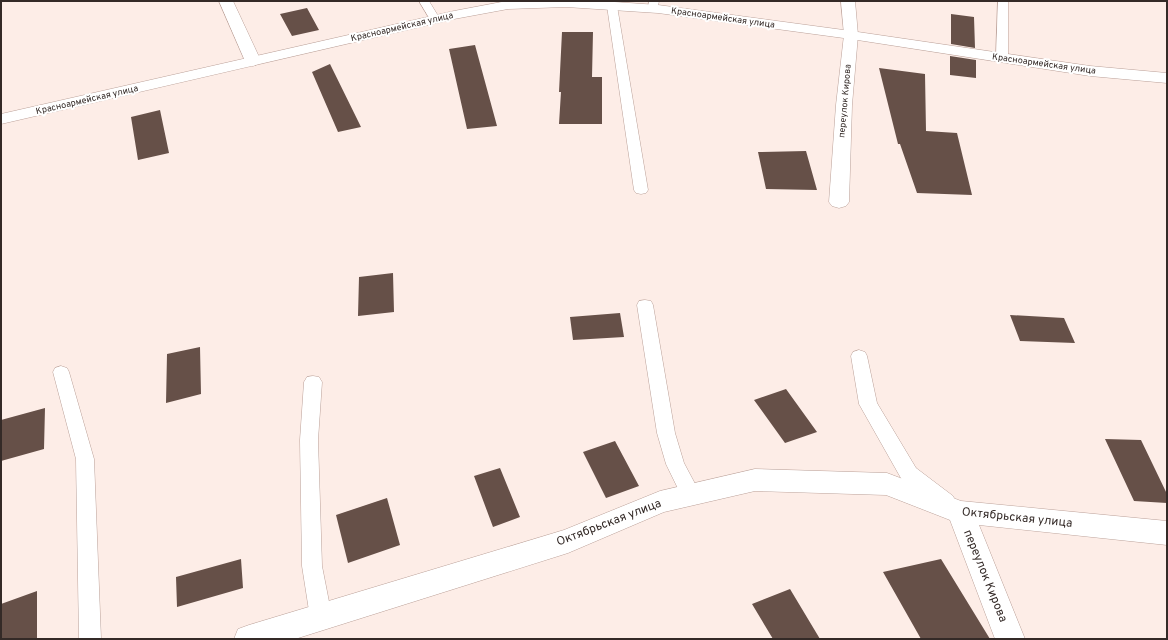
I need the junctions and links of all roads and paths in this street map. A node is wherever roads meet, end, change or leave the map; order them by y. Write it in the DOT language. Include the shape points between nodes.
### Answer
graph roads {
  1 [pos="226,1"];
  2 [pos="424,1"];
  3 [pos="848,1"];
  4 [pos="1002,1"];
  5 [pos="557,2"];
  6 [pos="654,5"];
  7 [pos="612,6"];
  8 [pos="436,19"];
  9 [pos="851,35"];
  10 [pos="1002,58"];
  11 [pos="253,61"];
  12 [pos="1167,78"];
  13 [pos="1,119"];
  14 [pos="641,190"];
  15 [pos="839,202"];
  16 [pos="645,305"];
  17 [pos="859,356"];
  18 [pos="61,372"];
  19 [pos="313,382"];
  20 [pos="691,495"];
  21 [pos="960,512"];
  22 [pos="1167,533"];
  23 [pos="321,617"];
  24 [pos="90,639"];
  25 [pos="249,639"];
  26 [pos="1010,639"];
  1 -- 11 [label="main road"];
  2 -- 8 [label="lane"];
  3 -- 9 [label="main road, переулок Кирова"];
  4 -- 10 [label="lane"];
  5 -- 7 [label="main road, Красноармейская улица"];
  5 -- 8 [label="main road, Красноармейская улица" via="508,5"];
  6 -- 7 [label="main road, Красноармейская улица"];
  6 -- 9 [label="main road, Красноармейская улица"];
  7 -- 14 [label="lane"];
  8 -- 11 [label="main road, Красноармейская улица"];
  9 -- 10 [label="main road, Красноармейская улица"];
  9 -- 15 [label="main road, переулок Кирова"];
  10 -- 12 [label="main road, Красноармейская улица" via="1090,71"];
  11 -- 13 [label="main road, Красноармейская улица"];
  16 -- 20 [label="lane" via="666,433 675,464"];
  17 -- 21 [label="lane" via="868,404 909,474"];
  18 -- 24 [label="lane" via="85,459"];
  19 -- 23 [label="lane" via="309,440 312,566"];
  20 -- 21 [label="main road, Октябрьская улица" via="756,480 887,484"];
  20 -- 23 [label="main road, Октябрьская улица" via="660,502 568,541"];
  21 -- 22 [label="main road, Октябрьская улица"];
  21 -- 26 [label="main road, переулок Кирова"];
  23 -- 25 [label="main road, Октябрьская улица"];
}
